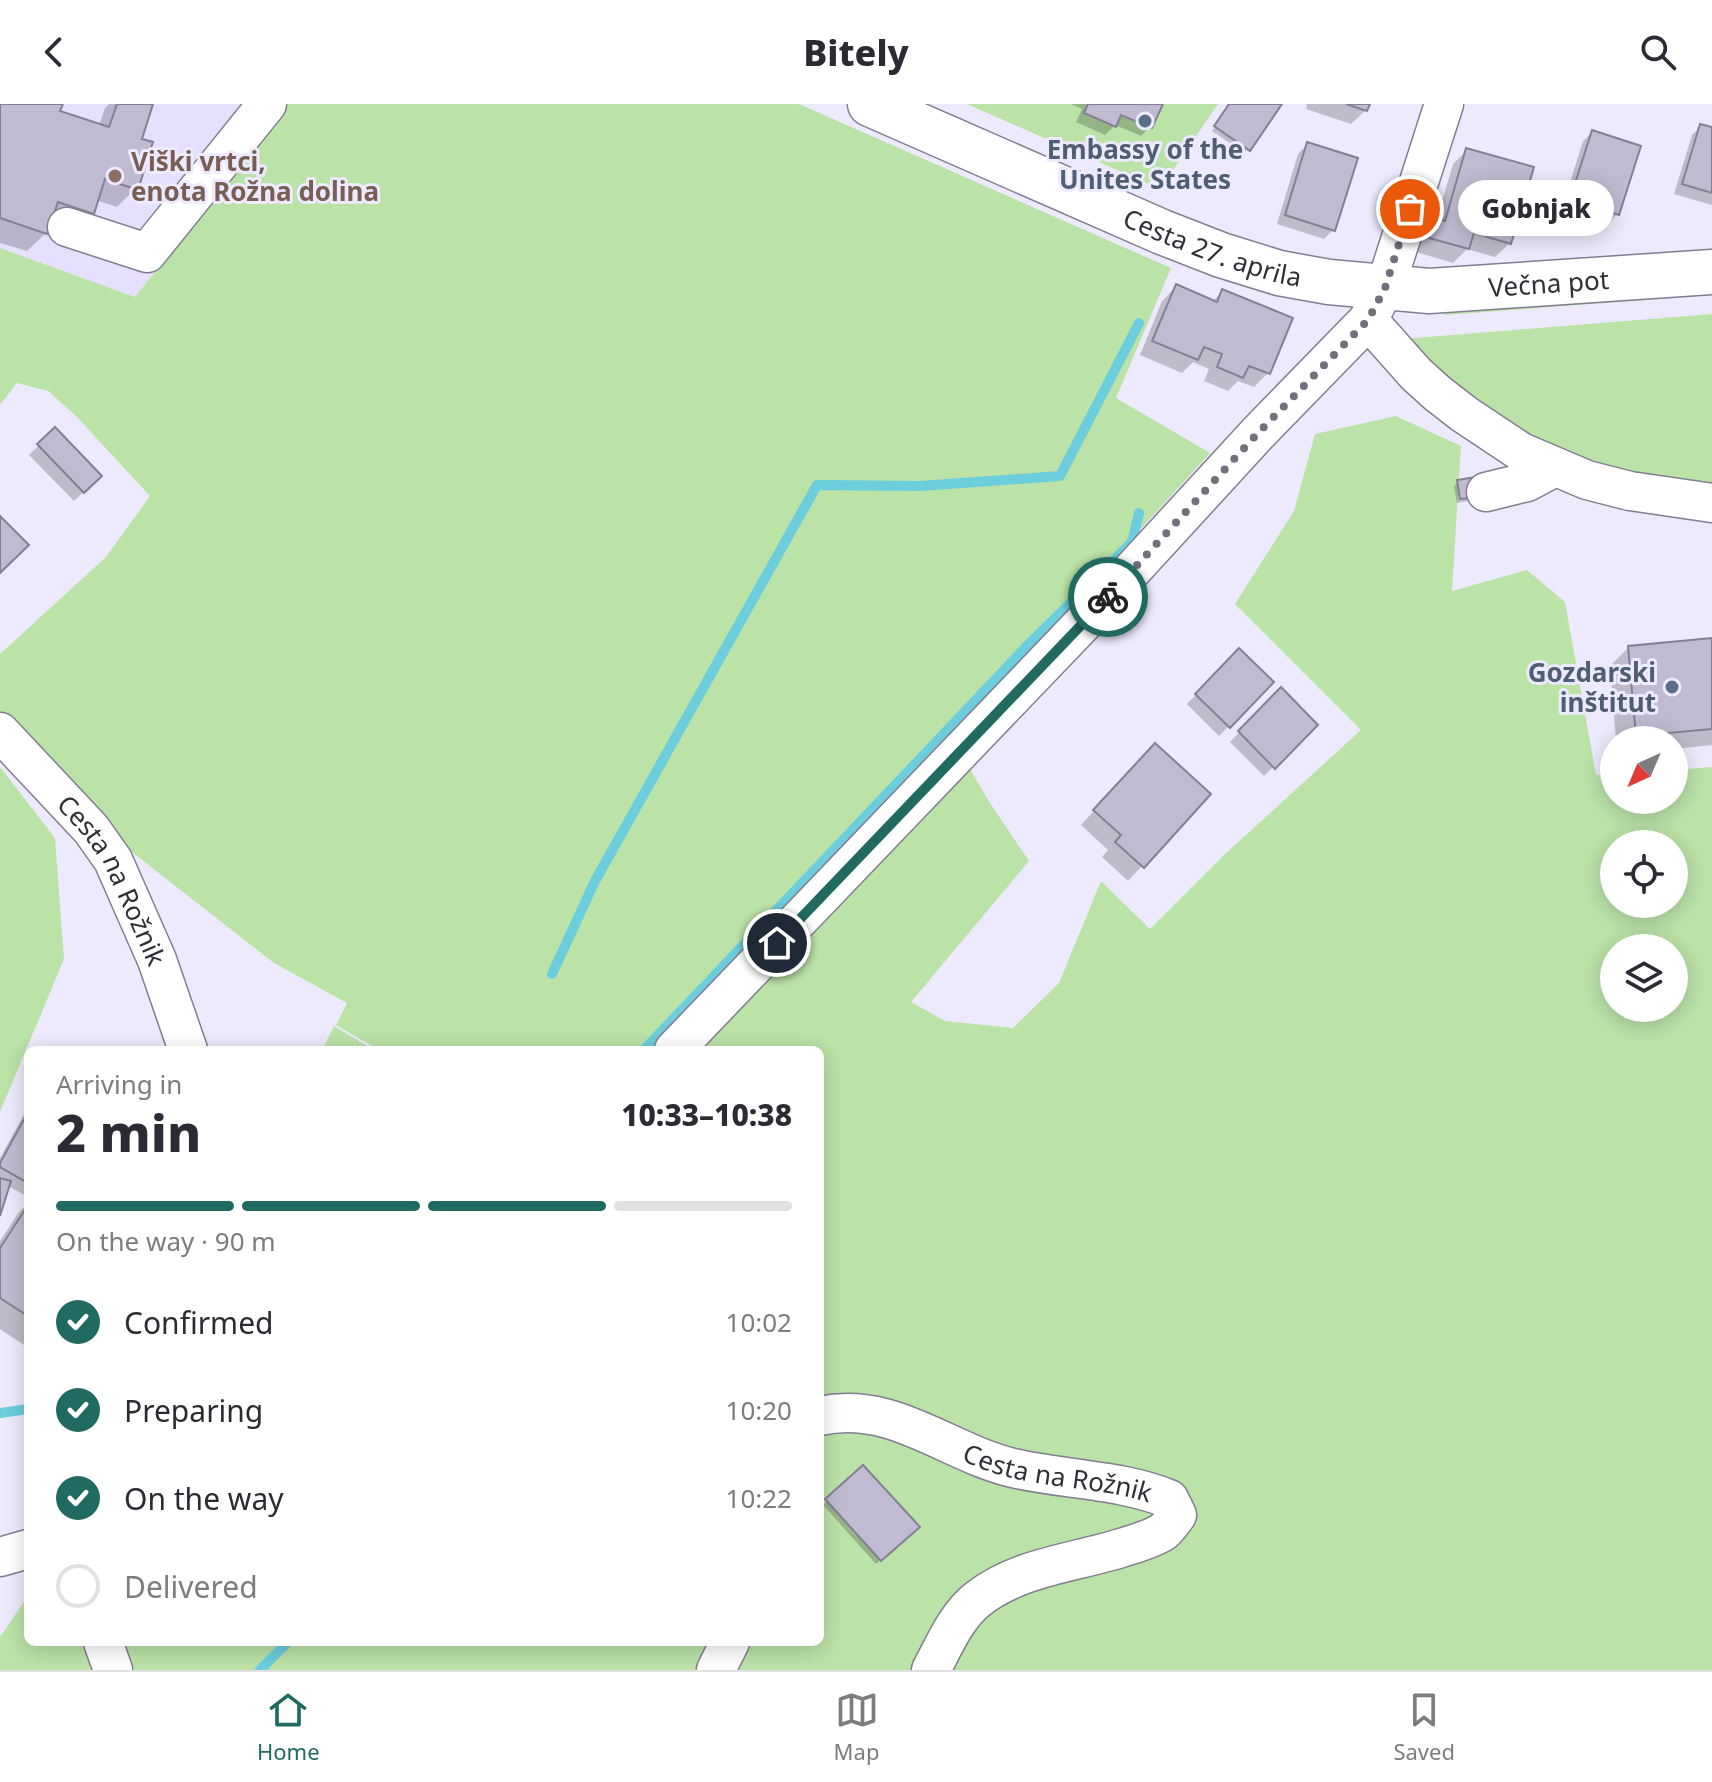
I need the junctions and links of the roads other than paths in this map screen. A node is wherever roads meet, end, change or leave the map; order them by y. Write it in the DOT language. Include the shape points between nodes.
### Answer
graph roads {
  1 [pos="267,104"];
  2 [pos="870,104"];
  3 [pos="1444,104"];
  4 [pos="67,227"];
  5 [pos="1712,272"];
  6 [pos="1376,304"];
  7 [pos="1555,467"];
  8 [pos="1486,492"];
  9 [pos="1712,503"];
  10 [pos="0,732"];
  11 [pos="187,1046"];
  12 [pos="678,1046"];
  13 [pos="824,1415"];
  14 [pos="24,1550"];
  15 [pos="0,1557"];
  16 [pos="104,1646"];
  17 [pos="728,1646"];
  18 [pos="113,1670"];
  19 [pos="716,1670"];
  20 [pos="931,1670"];
  1 -- 4 [label="street" via="147,253"];
  2 -- 6 [label="main road, Cesta 27. aprila" via="1221,255 1329,282"];
  3 -- 6 [label="street"];
  5 -- 6 [label="main road, Večna pot" via="1429,291"];
  6 -- 7 [label="street" via="1416,374 1521,452"];
  6 -- 12 [label="street" via="1081,626"];
  7 -- 8 [label="street" via="1527,482"];
  7 -- 9 [label="street" via="1630,491"];
  10 -- 11 [label="street, Cesta na Rožnik" via="91,829 113,860 157,960"];
  13 -- 20 [label="street, Cesta na Rožnik" via="865,1414 898,1421 1008,1467 1147,1490 1169,1499 1177,1515 1164,1532 1140,1542 1004,1582 958,1621"];
  14 -- 15 [label="street"];
  16 -- 18 [label="street"];
  17 -- 19 [label="street"];
}
